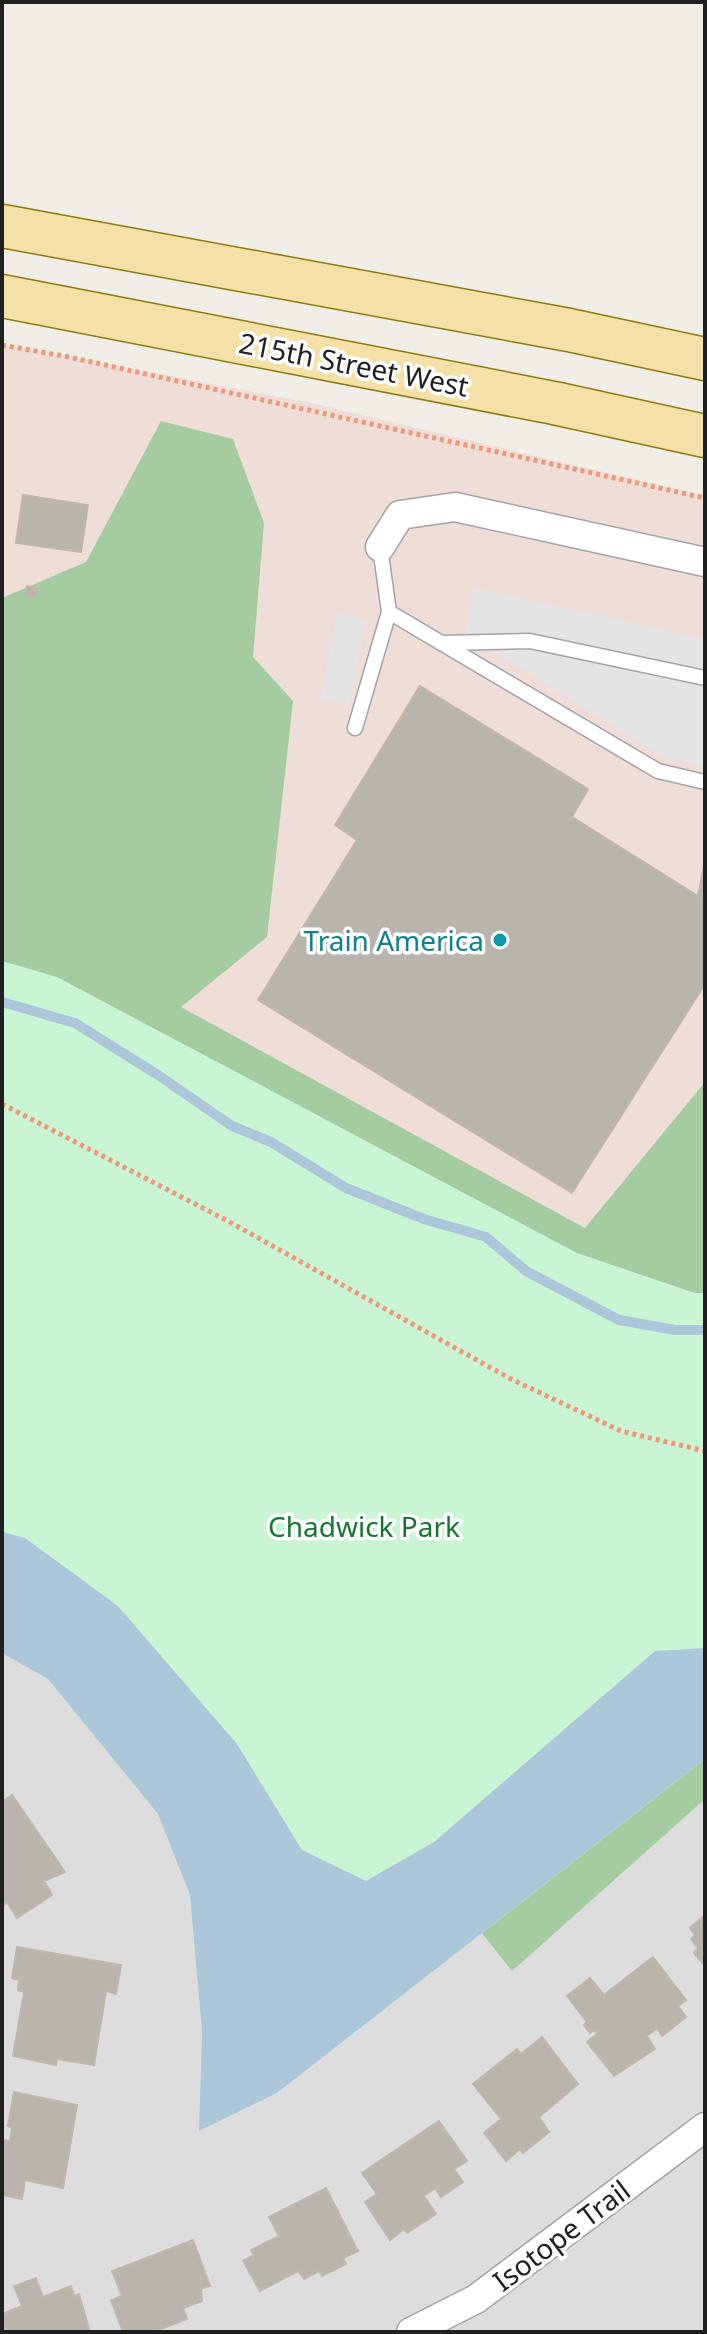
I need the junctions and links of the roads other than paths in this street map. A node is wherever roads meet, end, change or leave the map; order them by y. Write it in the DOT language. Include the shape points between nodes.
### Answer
graph roads {
  1 [pos="2,226"];
  2 [pos="2,296"];
  3 [pos="705,359"];
  4 [pos="705,436"];
  5 [pos="380,547"];
  6 [pos="705,562"];
  7 [pos="389,612"];
  8 [pos="441,643"];
  9 [pos="705,678"];
  10 [pos="355,728"];
  11 [pos="705,782"];
  12 [pos="705,2127"];
  13 [pos="418,2330"];
  1 -- 3 [label="main road"];
  2 -- 4 [label="main road, 215th Street West"];
  5 -- 6 [label="street" via="400,515 455,507"];
  5 -- 7 [label="lane"];
  7 -- 8 [label="lane"];
  7 -- 10 [label="lane"];
  8 -- 9 [label="lane" via="530,641"];
  8 -- 11 [label="lane" via="658,771"];
  12 -- 13 [label="street, Isotope Trail" via="476,2299"];
}
